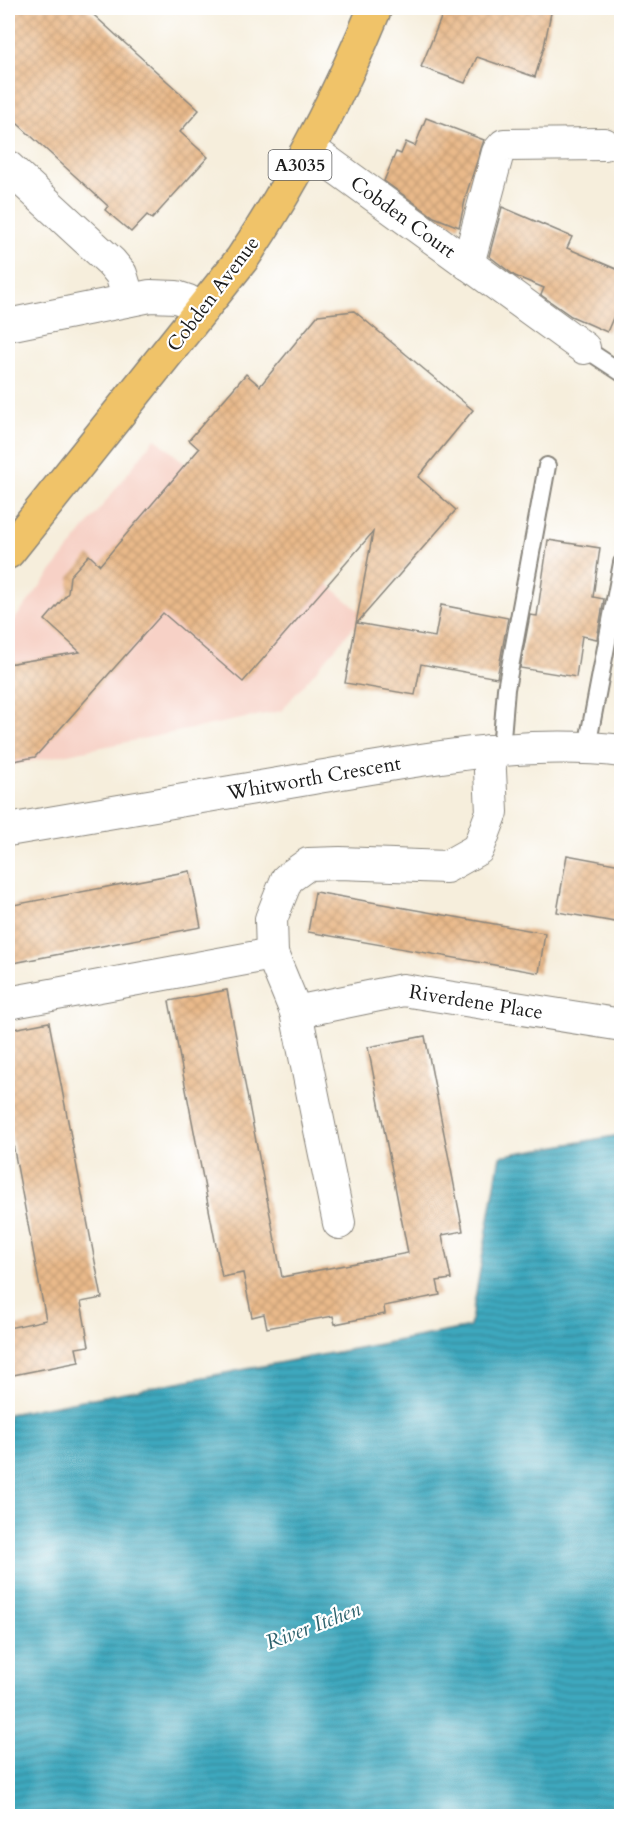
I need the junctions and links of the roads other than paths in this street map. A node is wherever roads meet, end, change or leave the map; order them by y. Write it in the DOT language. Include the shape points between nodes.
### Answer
graph roads {
  1 [pos="375,8"];
  2 [pos="604,144"];
  3 [pos="309,148"];
  4 [pos="8,167"];
  5 [pos="468,264"];
  6 [pos="129,300"];
  7 [pos="203,309"];
  8 [pos="8,325"];
  9 [pos="585,348"];
  10 [pos="621,373"];
  11 [pos="547,466"];
  12 [pos="8,552"];
  13 [pos="621,562"];
  14 [pos="587,747"];
  15 [pos="495,751"];
  16 [pos="621,751"];
  17 [pos="8,830"];
  18 [pos="272,954"];
  19 [pos="8,1003"];
  20 [pos="296,1012"];
  21 [pos="621,1025"];
  22 [pos="339,1223"];
  1 -- 3 [label="main road, Cobden Avenue / A3035"];
  2 -- 5 [label="street, Cobden Court" via="504,145 498,152"];
  3 -- 5 [label="street, Cobden Court"];
  3 -- 7 [label="main road, Cobden Avenue / A3035" via="242,259"];
  4 -- 6 [label="street" via="111,262 121,274"];
  5 -- 9 [label="street, Cobden Court"];
  6 -- 7 [label="street" via="162,296 188,301"];
  6 -- 8 [label="street"];
  7 -- 12 [label="main road, Cobden Avenue / A3035"];
  9 -- 10 [label="lane"];
  11 -- 15 [label="lane"];
  13 -- 14 [label="lane"];
  14 -- 15 [label="street, Whitworth Crescent"];
  14 -- 16 [label="street, Whitworth Crescent"];
  15 -- 17 [label="street, Whitworth Crescent" via="396,764"];
  15 -- 18 [label="street" via="492,812 478,849 446,867 308,864 287,879 271,919"];
  18 -- 19 [label="street"];
  18 -- 20 [label="street"];
  20 -- 21 [label="street, Riverdene Place" via="403,990"];
  20 -- 22 [label="street"];
}
